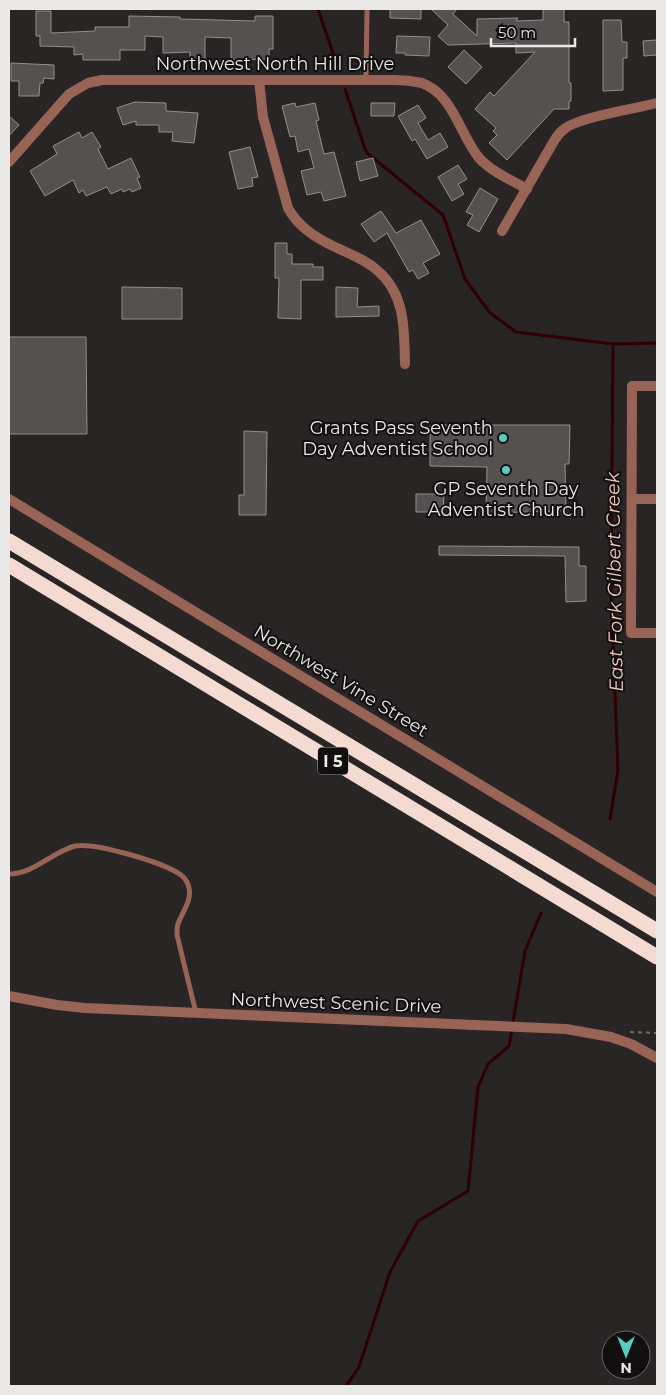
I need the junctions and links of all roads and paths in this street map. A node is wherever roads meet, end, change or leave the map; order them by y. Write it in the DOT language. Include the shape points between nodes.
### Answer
graph roads {
  1 [pos="367,9"];
  2 [pos="366,79"];
  3 [pos="259,80"];
  4 [pos="657,103"];
  5 [pos="9,162"];
  6 [pos="527,188"];
  7 [pos="502,231"];
  8 [pos="404,364"];
  9 [pos="657,386"];
  10 [pos="9,499"];
  11 [pos="632,499"];
  12 [pos="657,499"];
  13 [pos="9,541"];
  14 [pos="9,566"];
  15 [pos="657,633"];
  16 [pos="9,874"];
  17 [pos="657,892"];
  18 [pos="657,931"];
  19 [pos="657,957"];
  20 [pos="9,996"];
  21 [pos="196,1014"];
  22 [pos="657,1058"];
  1 -- 2 [label="lane"];
  2 -- 3 [label="street, Northwest North Hill Drive"];
  2 -- 6 [label="street, Northwest North Hill Drive" via="413,81 435,90 479,157 500,174"];
  3 -- 5 [label="street, Northwest North Hill Drive" via="88,82 69,94"];
  3 -- 8 [label="street" via="263,117 288,208 304,229 365,262 378,271 396,292 404,324"];
  4 -- 6 [label="street" via="566,128 558,135"];
  6 -- 7 [label="street"];
  9 -- 11 [label="street" via="632,386"];
  10 -- 17 [label="street, Northwest Vine Street"];
  11 -- 12 [label="street"];
  11 -- 15 [label="street" via="631,633"];
  13 -- 18 [label="highway, I 5"];
  14 -- 19 [label="highway, I 5"];
  16 -- 21 [label="lane" via="28,870 55,855 84,845 159,864 181,875 190,890 177,935"];
  20 -- 21 [label="street, Northwest Scenic Drive" via="85,1008"];
  21 -- 22 [label="street, Northwest Scenic Drive" via="566,1029 611,1037"];
}
